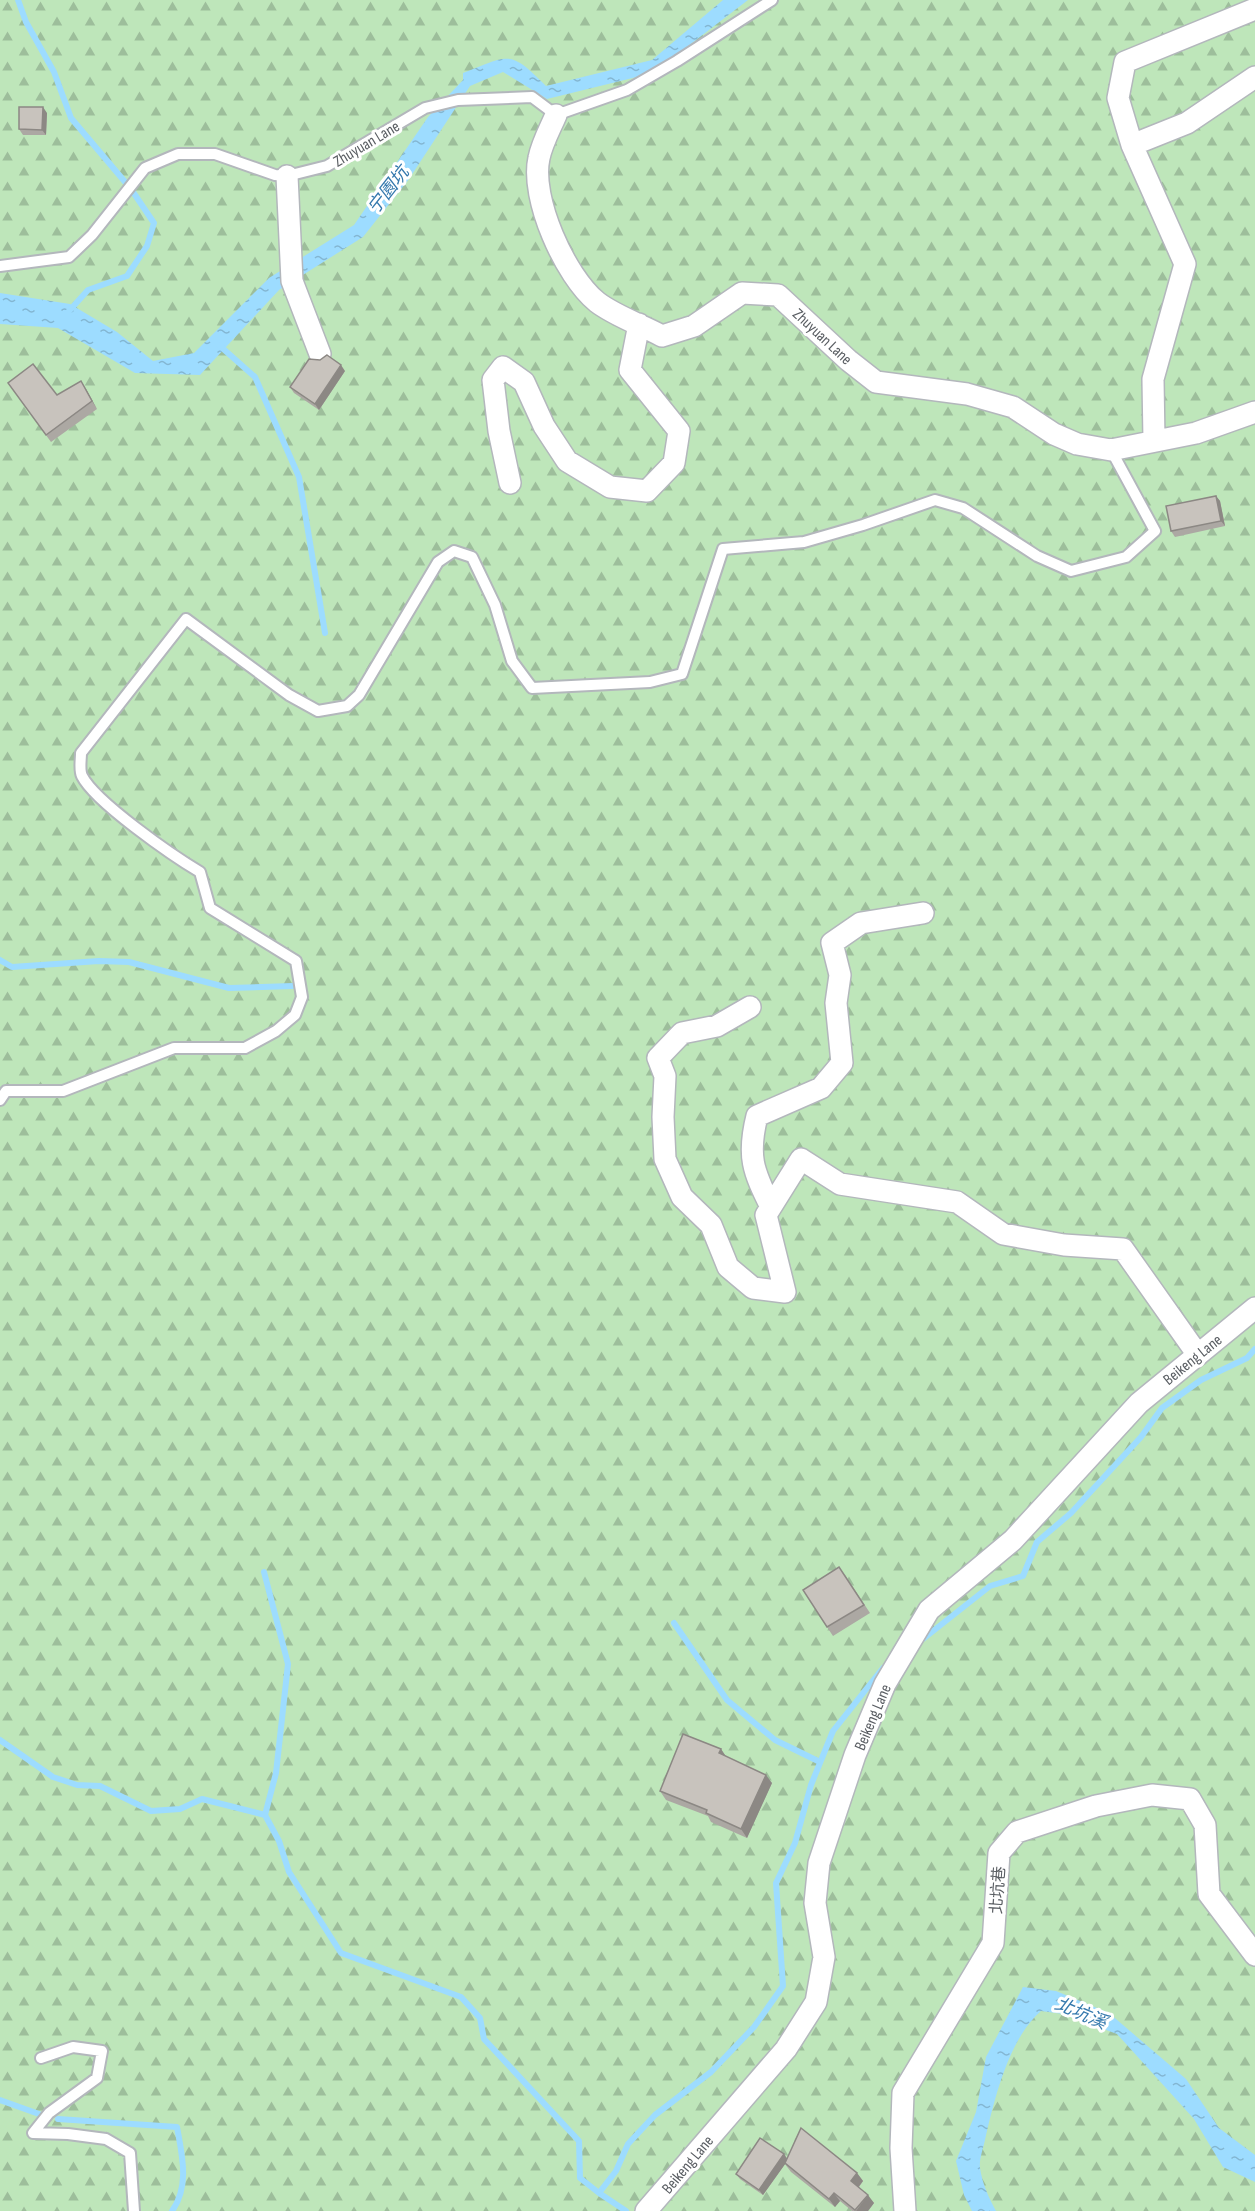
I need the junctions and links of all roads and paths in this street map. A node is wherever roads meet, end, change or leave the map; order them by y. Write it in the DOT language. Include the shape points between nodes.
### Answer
graph roads {
  1 [pos="772,0"];
  2 [pos="1255,9"];
  3 [pos="1255,77"];
  4 [pos="556,115"];
  5 [pos="1132,146"];
  6 [pos="288,176"];
  7 [pos="0,266"];
  8 [pos="639,324"];
  9 [pos="320,354"];
  10 [pos="1255,412"];
  11 [pos="1154,441"];
  12 [pos="1111,450"];
  13 [pos="510,483"];
  14 [pos="923,913"];
  15 [pos="750,1007"];
  16 [pos="0,1100"];
  17 [pos="771,1207"];
  18 [pos="1255,1308"];
  19 [pos="1198,1355"];
  20 [pos="1255,1954"];
  21 [pos="41,2058"];
  22 [pos="134,2211"];
  23 [pos="646,2211"];
  24 [pos="905,2211"];
  1 -- 4 [label="lane" via="627,90"];
  2 -- 5 [label="street" via="1125,62 1118,98"];
  3 -- 5 [label="street" via="1187,123"];
  4 -- 6 [label="lane, Zhuyuan Lane" via="532,97 458,100 436,105 327,166"];
  4 -- 8 [label="street, Zhuyuan Lane" via="539,159 540,204 570,268 597,301"];
  5 -- 11 [label="street" via="1185,264 1153,379"];
  6 -- 7 [label="lane, Zhuyuan Lane" via="274,175 214,154 178,154 145,168 92,235 69,257"];
  6 -- 9 [label="street" via="292,281"];
  8 -- 12 [label="street, Zhuyuan Lane" via="662,336 694,326 742,293 778,295 876,382 967,394 1013,406 1077,444"];
  8 -- 13 [label="street" via="630,370 679,430 674,464 647,491 610,487 567,461 544,426 524,382 503,367 493,380"];
  10 -- 11 [label="street, Zhuyuan Lane" via="1196,433"];
  11 -- 12 [label="street, Zhuyuan Lane"];
  12 -- 16 [label="lane" via="1155,531 1126,557 1071,571 1037,556 963,508 936,500 804,542 723,549 682,674 650,682 532,688 512,661 495,604 472,557 454,551 438,562 359,694 347,706 318,711 289,695 186,619 81,753 80,774 92,791 174,857 200,872 210,908 296,960 302,997 295,1015 245,1048 174,1048 63,1091 6,1091"];
  14 -- 17 [label="street" via="861,923 832,944 840,975 836,1003 842,1063 821,1088 757,1116 750,1143 757,1179"];
  15 -- 17 [label="street" via="717,1026 682,1033 658,1058 665,1076 665,1159 682,1197 711,1226 728,1267 753,1288 784,1292 766,1215"];
  17 -- 19 [label="street" via="801,1159 840,1184 957,1202 1003,1234 1064,1245 1123,1249"];
  18 -- 19 [label="street, Beikeng Lane"];
  19 -- 23 [label="street, Beikeng Lane" via="1138,1403 1013,1540 929,1610 885,1684 855,1755 819,1863 815,1903 824,1957 816,2002 786,2049"];
  20 -- 24 [label="street, 北坑巷" via="1209,1894 1205,1825 1190,1799 1152,1795 1096,1806 1017,1832 999,1853 993,1943 903,2093"];
  21 -- 22 [label="lane" via="73,2047 102,2051 97,2078 49,2113 33,2133 106,2139 130,2153"];
}
